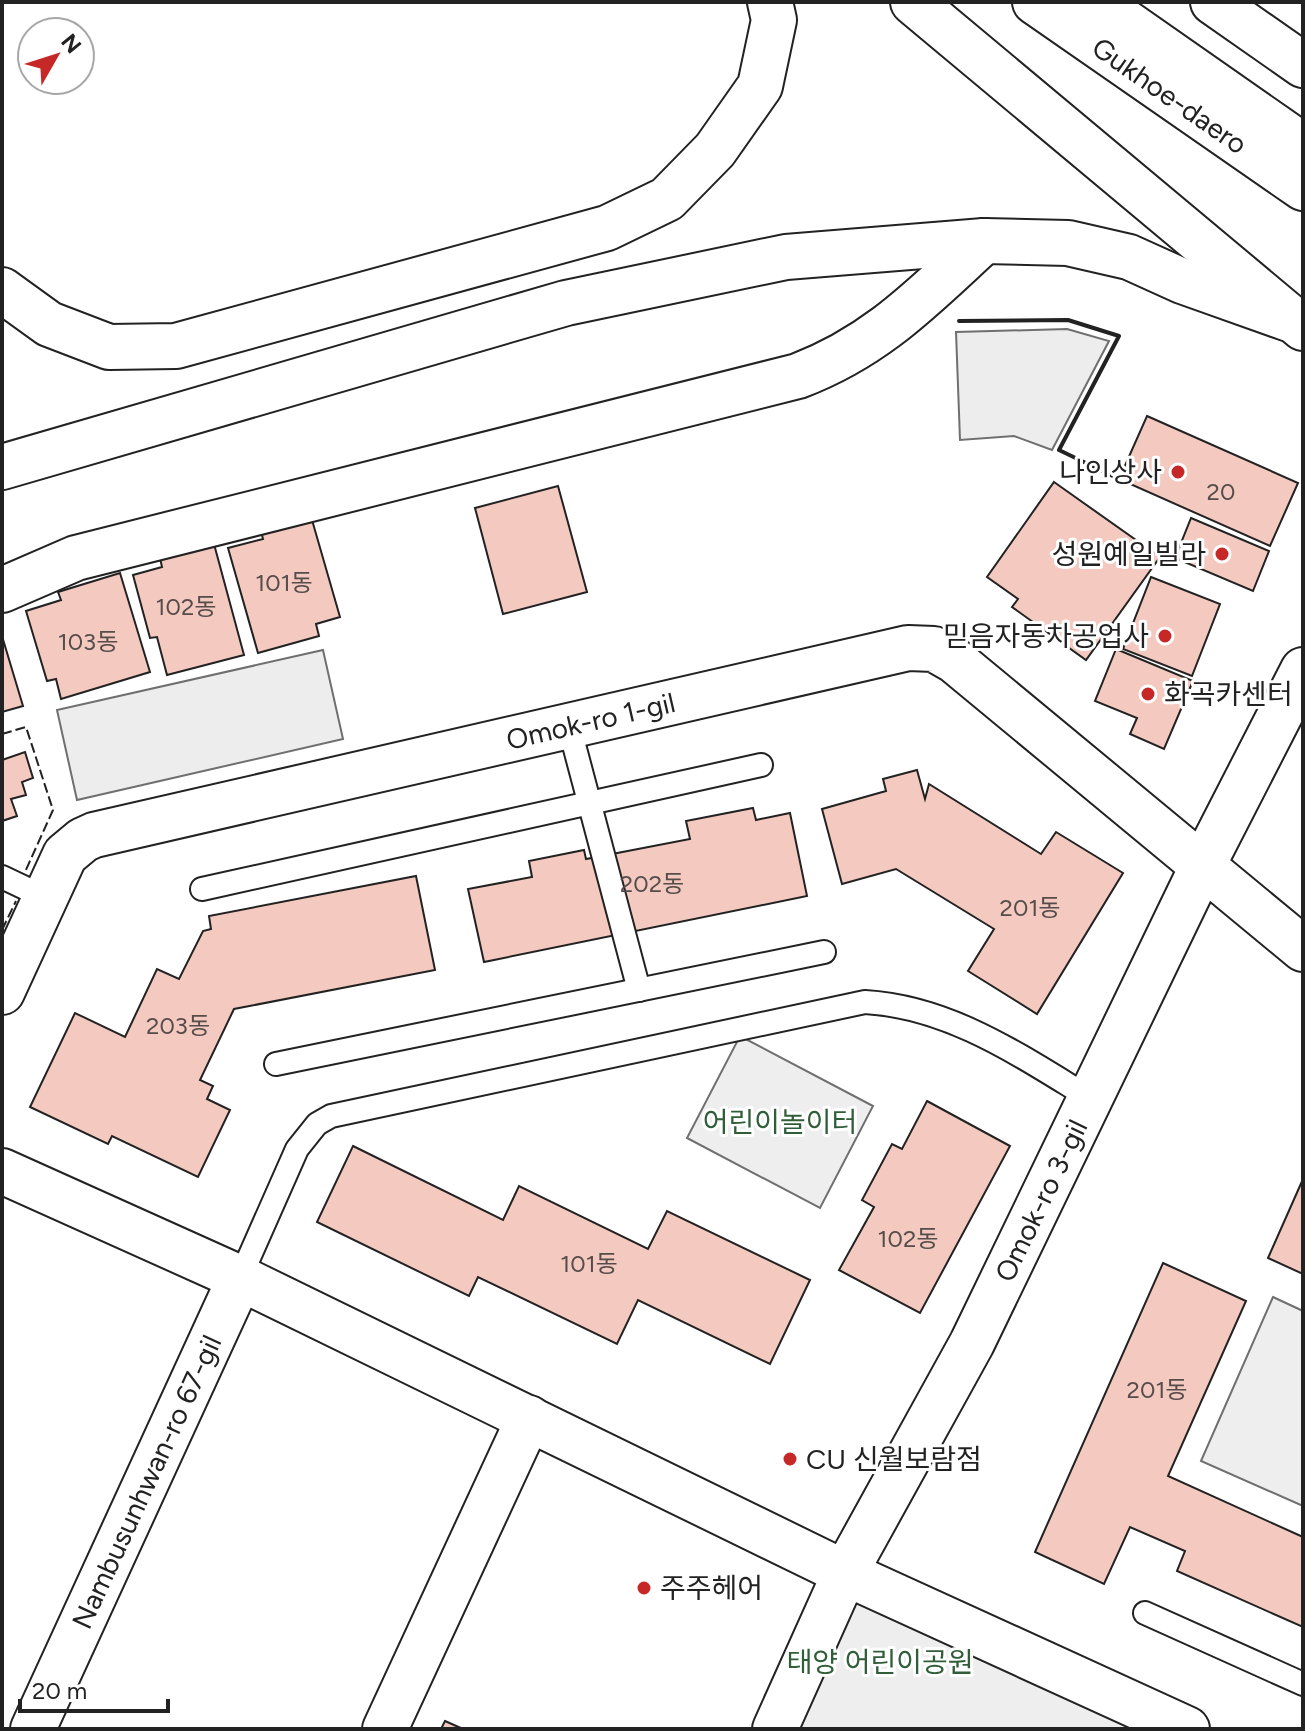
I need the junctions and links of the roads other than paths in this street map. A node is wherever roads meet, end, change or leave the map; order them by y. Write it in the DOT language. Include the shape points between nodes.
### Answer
graph roads {
  1 [pos="770,2"];
  2 [pos="913,2"];
  3 [pos="1035,2"];
  4 [pos="1097,2"];
  5 [pos="1213,2"];
  6 [pos="1303,65"];
  7 [pos="1303,146"];
  8 [pos="1303,188"];
  9 [pos="984,241"];
  10 [pos="2,290"];
  11 [pos="1298,324"];
  12 [pos="2,467"];
  13 [pos="2,590"];
  14 [pos="1303,670"];
  15 [pos="569,726"];
  16 [pos="761,765"];
  17 [pos="589,803"];
  18 [pos="1202,867"];
  19 [pos="2,877"];
  20 [pos="202,889"];
  21 [pos="44,897"];
  22 [pos="1303,949"];
  23 [pos="824,952"];
  24 [pos="639,990"];
  25 [pos="2,992"];
  26 [pos="276,1064"];
  27 [pos="1090,1098"];
  28 [pos="2,1171"];
  29 [pos="240,1278"];
  30 [pos="529,1418"];
  31 [pos="845,1573"];
  32 [pos="1145,1613"];
  33 [pos="1303,1684"];
  34 [pos="24,1717"];
  35 [pos="385,1729"];
  36 [pos="775,1729"];
  37 [pos="1187,1729"];
  1 -- 10 [label="main road" via="774,20 760,86 715,150 667,199 607,228 176,346 109,347 49,324"];
  2 -- 11 [label="main road"];
  3 -- 8 [label="main road, Gukhoe-daero"];
  4 -- 7 [label="main road, Gukhoe-daero"];
  5 -- 6 [label="main road"];
  9 -- 11 [label="main road" via="1068,243 1129,257"];
  9 -- 12 [label="main road" via="786,257 566,303"];
  9 -- 13 [label="main road" via="863,346 798,376 76,558"];
  14 -- 18 [label="main road, Omok-ro 3-gil"];
  15 -- 17 [label="lane"];
  15 -- 18 [label="main road, Omok-ro 1-gil" via="908,648 934,649"];
  15 -- 21 [label="main road, Omok-ro 1-gil" via="94,835 65,855"];
  16 -- 17 [label="lane"];
  17 -- 20 [label="lane"];
  17 -- 24 [label="lane"];
  18 -- 22 [label="main road, Omok-ro 1-gil"];
  18 -- 27 [label="main road, Omok-ro 3-gil"];
  19 -- 21 [label="lane"];
  21 -- 25 [label="main road, Omok-ro 1-gil"];
  23 -- 24 [label="lane"];
  24 -- 26 [label="lane"];
  27 -- 29 [label="lane" via="994,1039 950,1021 895,1004 850,1005 331,1116 317,1124 297,1149"];
  27 -- 31 [label="main road, Omok-ro 3-gil" via="972,1343"];
  28 -- 29 [label="main road"];
  29 -- 30 [label="main road"];
  29 -- 34 [label="main road, Nambusunhwan-ro 67-gil"];
  30 -- 31 [label="main road"];
  30 -- 35 [label="main road"];
  31 -- 36 [label="main road, Omok-ro 3-gil"];
  31 -- 37 [label="main road"];
  32 -- 33 [label="lane"];
}
